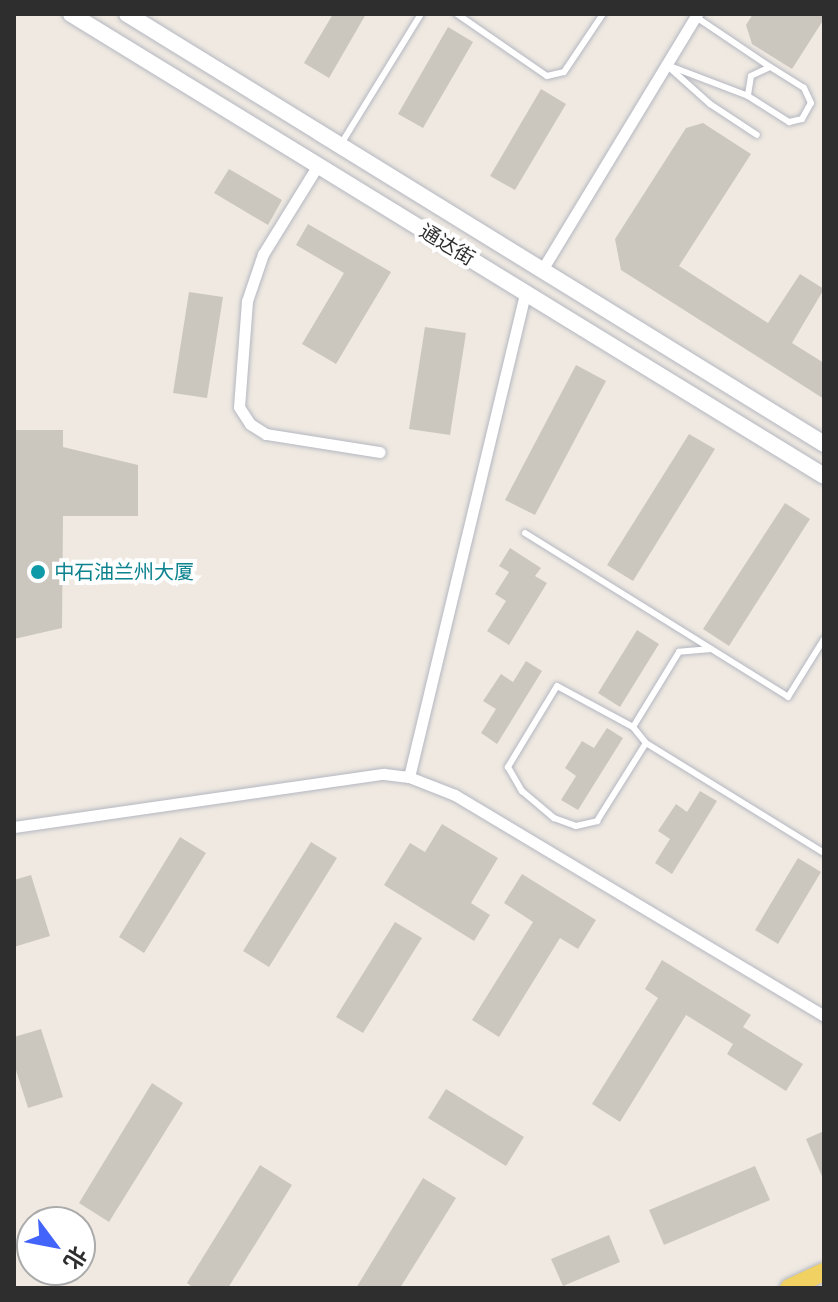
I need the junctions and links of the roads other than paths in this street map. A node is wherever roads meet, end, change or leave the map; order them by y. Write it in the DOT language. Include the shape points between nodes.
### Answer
graph roads {
  1 [pos="71,14"];
  2 [pos="127,14"];
  3 [pos="421,14"];
  4 [pos="457,14"];
  5 [pos="603,14"];
  6 [pos="696,15"];
  7 [pos="667,65"];
  8 [pos="770,67"];
  9 [pos="748,96"];
  10 [pos="757,135"];
  11 [pos="340,146"];
  12 [pos="318,165"];
  13 [pos="542,270"];
  14 [pos="525,293"];
  15 [pos="824,444"];
  16 [pos="380,452"];
  17 [pos="824,476"];
  18 [pos="525,533"];
  19 [pos="824,639"];
  20 [pos="711,649"];
  21 [pos="633,727"];
  22 [pos="646,743"];
  23 [pos="409,777"];
  24 [pos="14,827"];
  25 [pos="824,853"];
  26 [pos="824,1016"];
  27 [pos="824,1272"];
  28 [pos="789,1288"];
  1 -- 12 [label="main road, 通达街"];
  2 -- 11 [label="main road, 通达街"];
  3 -- 11 [label="lane"];
  4 -- 5 [label="lane" via="547,76 564,72"];
  6 -- 7 [label="street"];
  6 -- 8 [label="lane"];
  7 -- 9 [label="lane"];
  7 -- 10 [label="lane" via="710,104"];
  7 -- 13 [label="street"];
  8 -- 9 [label="lane" via="751,76"];
  8 -- 9 [label="lane" via="808,92 807,114 789,122"];
  11 -- 13 [label="main road, 通达街"];
  12 -- 14 [label="main road, 通达街"];
  12 -- 16 [label="street" via="263,254 247,301 239,407 250,424 266,434"];
  13 -- 15 [label="main road, 通达街"];
  14 -- 17 [label="main road, 通达街"];
  14 -- 23 [label="street"];
  18 -- 20 [label="lane"];
  19 -- 20 [label="lane" via="788,697"];
  20 -- 21 [label="lane" via="679,652"];
  21 -- 22 [label="lane"];
  21 -- 22 [label="lane" via="557,686 508,767 522,791 554,818 576,826 597,821"];
  22 -- 25 [label="lane"];
  23 -- 24 [label="street" via="384,774"];
  23 -- 26 [label="street" via="455,795"];
  27 -- 28 [label="main road"];
}
